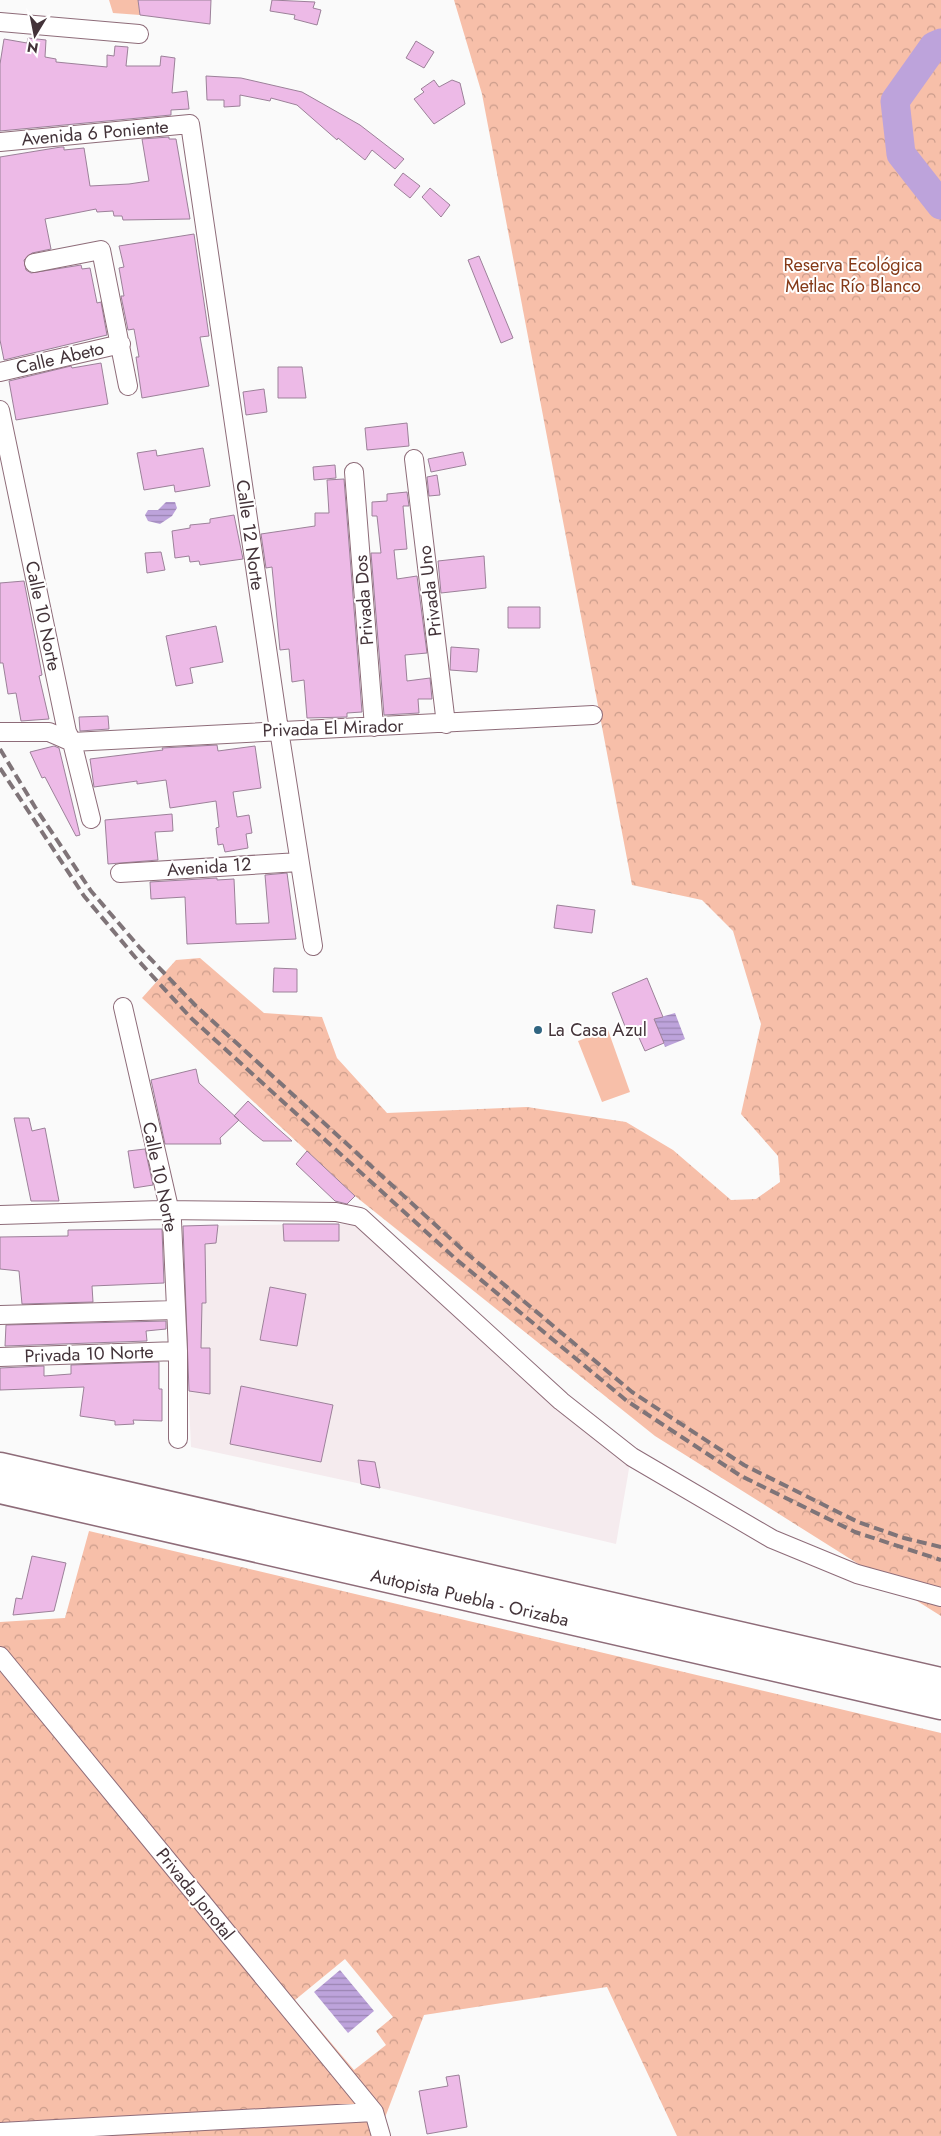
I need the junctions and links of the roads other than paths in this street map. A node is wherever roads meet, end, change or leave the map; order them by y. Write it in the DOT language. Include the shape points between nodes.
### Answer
graph roads {
  1 [pos="0,22"];
  2 [pos="139,34"];
  3 [pos="190,124"];
  4 [pos="0,142"];
  5 [pos="34,262"];
  6 [pos="121,344"];
  7 [pos="0,372"];
  8 [pos="128,386"];
  9 [pos="0,410"];
  10 [pos="414,458"];
  11 [pos="354,472"];
  12 [pos="593,715"];
  13 [pos="446,724"];
  14 [pos="374,727"];
  15 [pos="279,730"];
  16 [pos="0,732"];
  17 [pos="72,742"];
  18 [pos="91,819"];
  19 [pos="299,862"];
  20 [pos="120,873"];
  21 [pos="313,946"];
  22 [pos="123,1007"];
  23 [pos="169,1210"];
  24 [pos="0,1215"];
  25 [pos="175,1310"];
  26 [pos="0,1315"];
  27 [pos="178,1351"];
  28 [pos="0,1357"];
  29 [pos="178,1440"];
  30 [pos="0,1466"];
  31 [pos="0,1490"];
  32 [pos="941,1597"];
  33 [pos="0,1656"];
  34 [pos="941,1681"];
  35 [pos="941,1706"];
  36 [pos="374,2112"];
  37 [pos="0,2132"];
  38 [pos="381,2136"];
  1 -- 2 [label="street"];
  3 -- 4 [label="street, Avenida 6 Poniente"];
  3 -- 15 [label="street, Calle 12 Norte"];
  5 -- 6 [label="street" via="101,250"];
  6 -- 7 [label="street, Calle Abeto"];
  6 -- 8 [label="street"];
  9 -- 17 [label="street, Calle 10 Norte"];
  10 -- 13 [label="street, Privada Uno"];
  11 -- 14 [label="street, Privada Dos"];
  12 -- 13 [label="street, Privada El Mirador"];
  13 -- 14 [label="street, Privada El Mirador"];
  14 -- 15 [label="street, Privada El Mirador"];
  15 -- 17 [label="street, Privada El Mirador"];
  15 -- 19 [label="street, Calle 12 Norte"];
  16 -- 17 [label="street" via="49,732"];
  17 -- 18 [label="street, Calle 10 Norte"];
  19 -- 20 [label="street, Avenida 12"];
  19 -- 21 [label="street, Calle 12 Norte"];
  22 -- 23 [label="street, Calle 10 Norte"];
  23 -- 24 [label="street"];
  23 -- 25 [label="street, Calle 10 Norte"];
  23 -- 32 [label="street" via="336,1212 360,1217 561,1401 632,1457 772,1539 858,1574"];
  25 -- 26 [label="street"];
  25 -- 27 [label="street, Calle 10 Norte"];
  27 -- 28 [label="street, Privada 10 Norte"];
  27 -- 29 [label="street, Calle 10 Norte"];
  30 -- 34 [label="highway, Autopista Puebla - Orizaba"];
  31 -- 35 [label="highway, Autopista Puebla - Orizaba"];
  33 -- 36 [label="street, Privada Jonotal"];
  36 -- 37 [label="street"];
  36 -- 38 [label="street, Privada Jonotal"];
}
